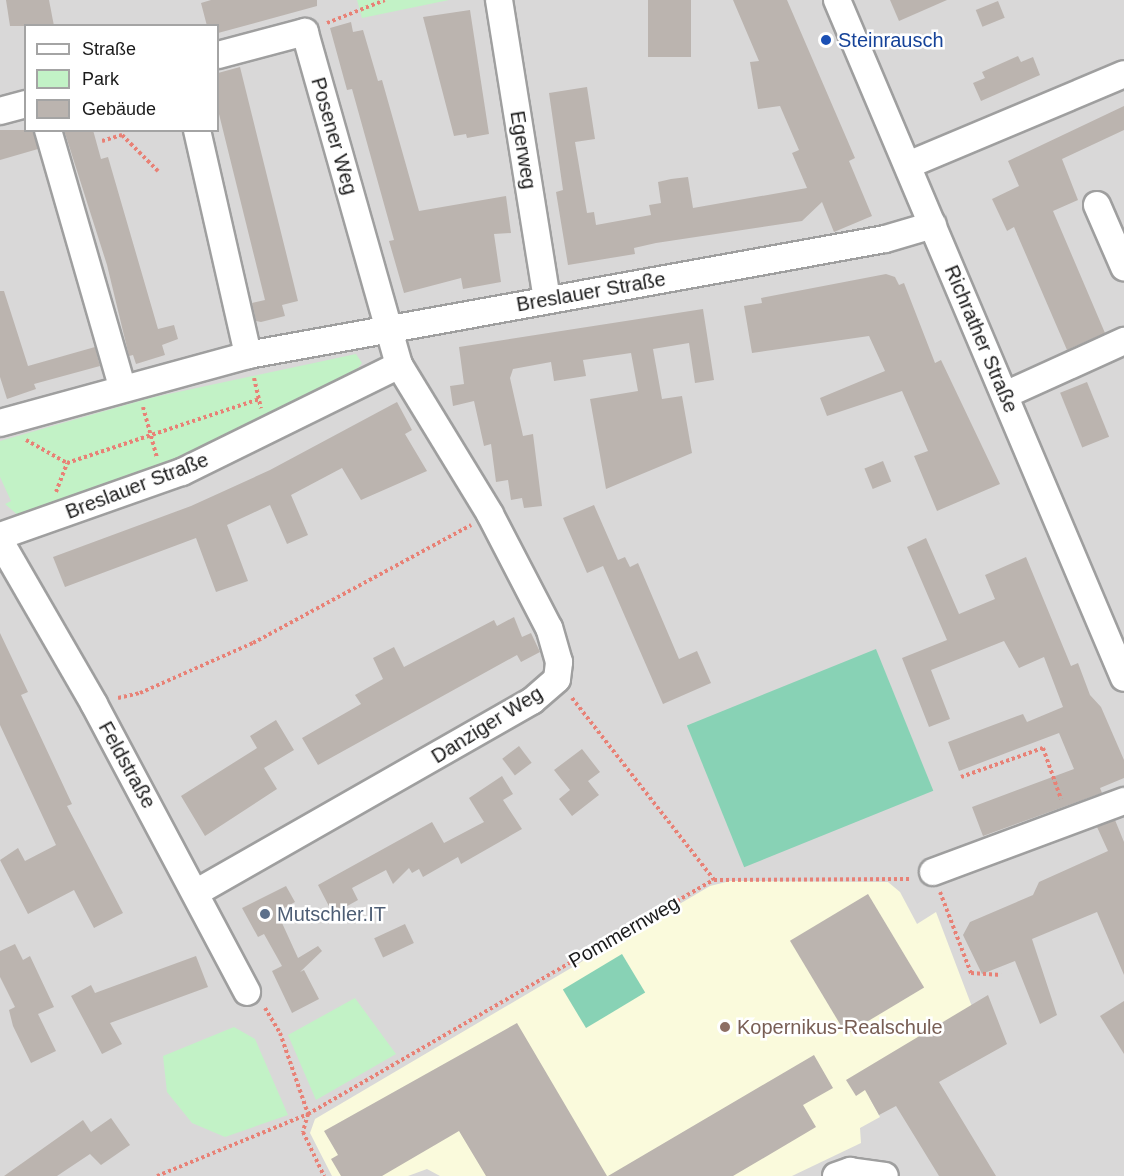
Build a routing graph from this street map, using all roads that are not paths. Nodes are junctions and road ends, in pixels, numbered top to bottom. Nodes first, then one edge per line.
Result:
1 (499, 0) edge
2 (837, 0) edge
3 (219, 55) edge
4 (1124, 74) edge
5 (24, 105) edge
6 (0, 111) edge
7 (49, 132) edge
8 (197, 132) edge
9 (908, 165) junction
10 (1097, 205) dead end
11 (933, 225) junction
12 (1124, 267) edge
13 (547, 300) junction
14 (387, 328) junction
15 (1124, 341) edge
16 (248, 355) junction
17 (399, 364) junction
18 (129, 386) junction
19 (1005, 395) junction
20 (10, 430) edge
21 (0, 539) edge
22 (1124, 678) edge
23 (1124, 801) edge
24 (933, 873) road end
25 (197, 892) junction
26 (247, 992) road end
27 (836, 1176) edge
28 (885, 1176) edge

1 - 13 street, Egerweg
2 - 9 street, Richrather Straße
3 - 14 street, Posener Weg
4 - 9 street
5 - 6 street
7 - 18 street
8 - 16 street
9 - 11 street, Richrather Straße
10 - 12 street
11 - 13 street, Breslauer Straße
11 - 19 street, Richrather Straße
13 - 14 street, Breslauer Straße
14 - 16 street, Breslauer Straße
14 - 17 street, Danziger Weg
15 - 19 street
16 - 18 street, Breslauer Straße
17 - 21 street, Breslauer Straße
17 - 25 street, Danziger Weg
18 - 20 street, Breslauer Straße
19 - 22 street, Richrather Straße
21 - 25 street, Feldstraße
23 - 24 street
25 - 26 street, Feldstraße
27 - 28 street

